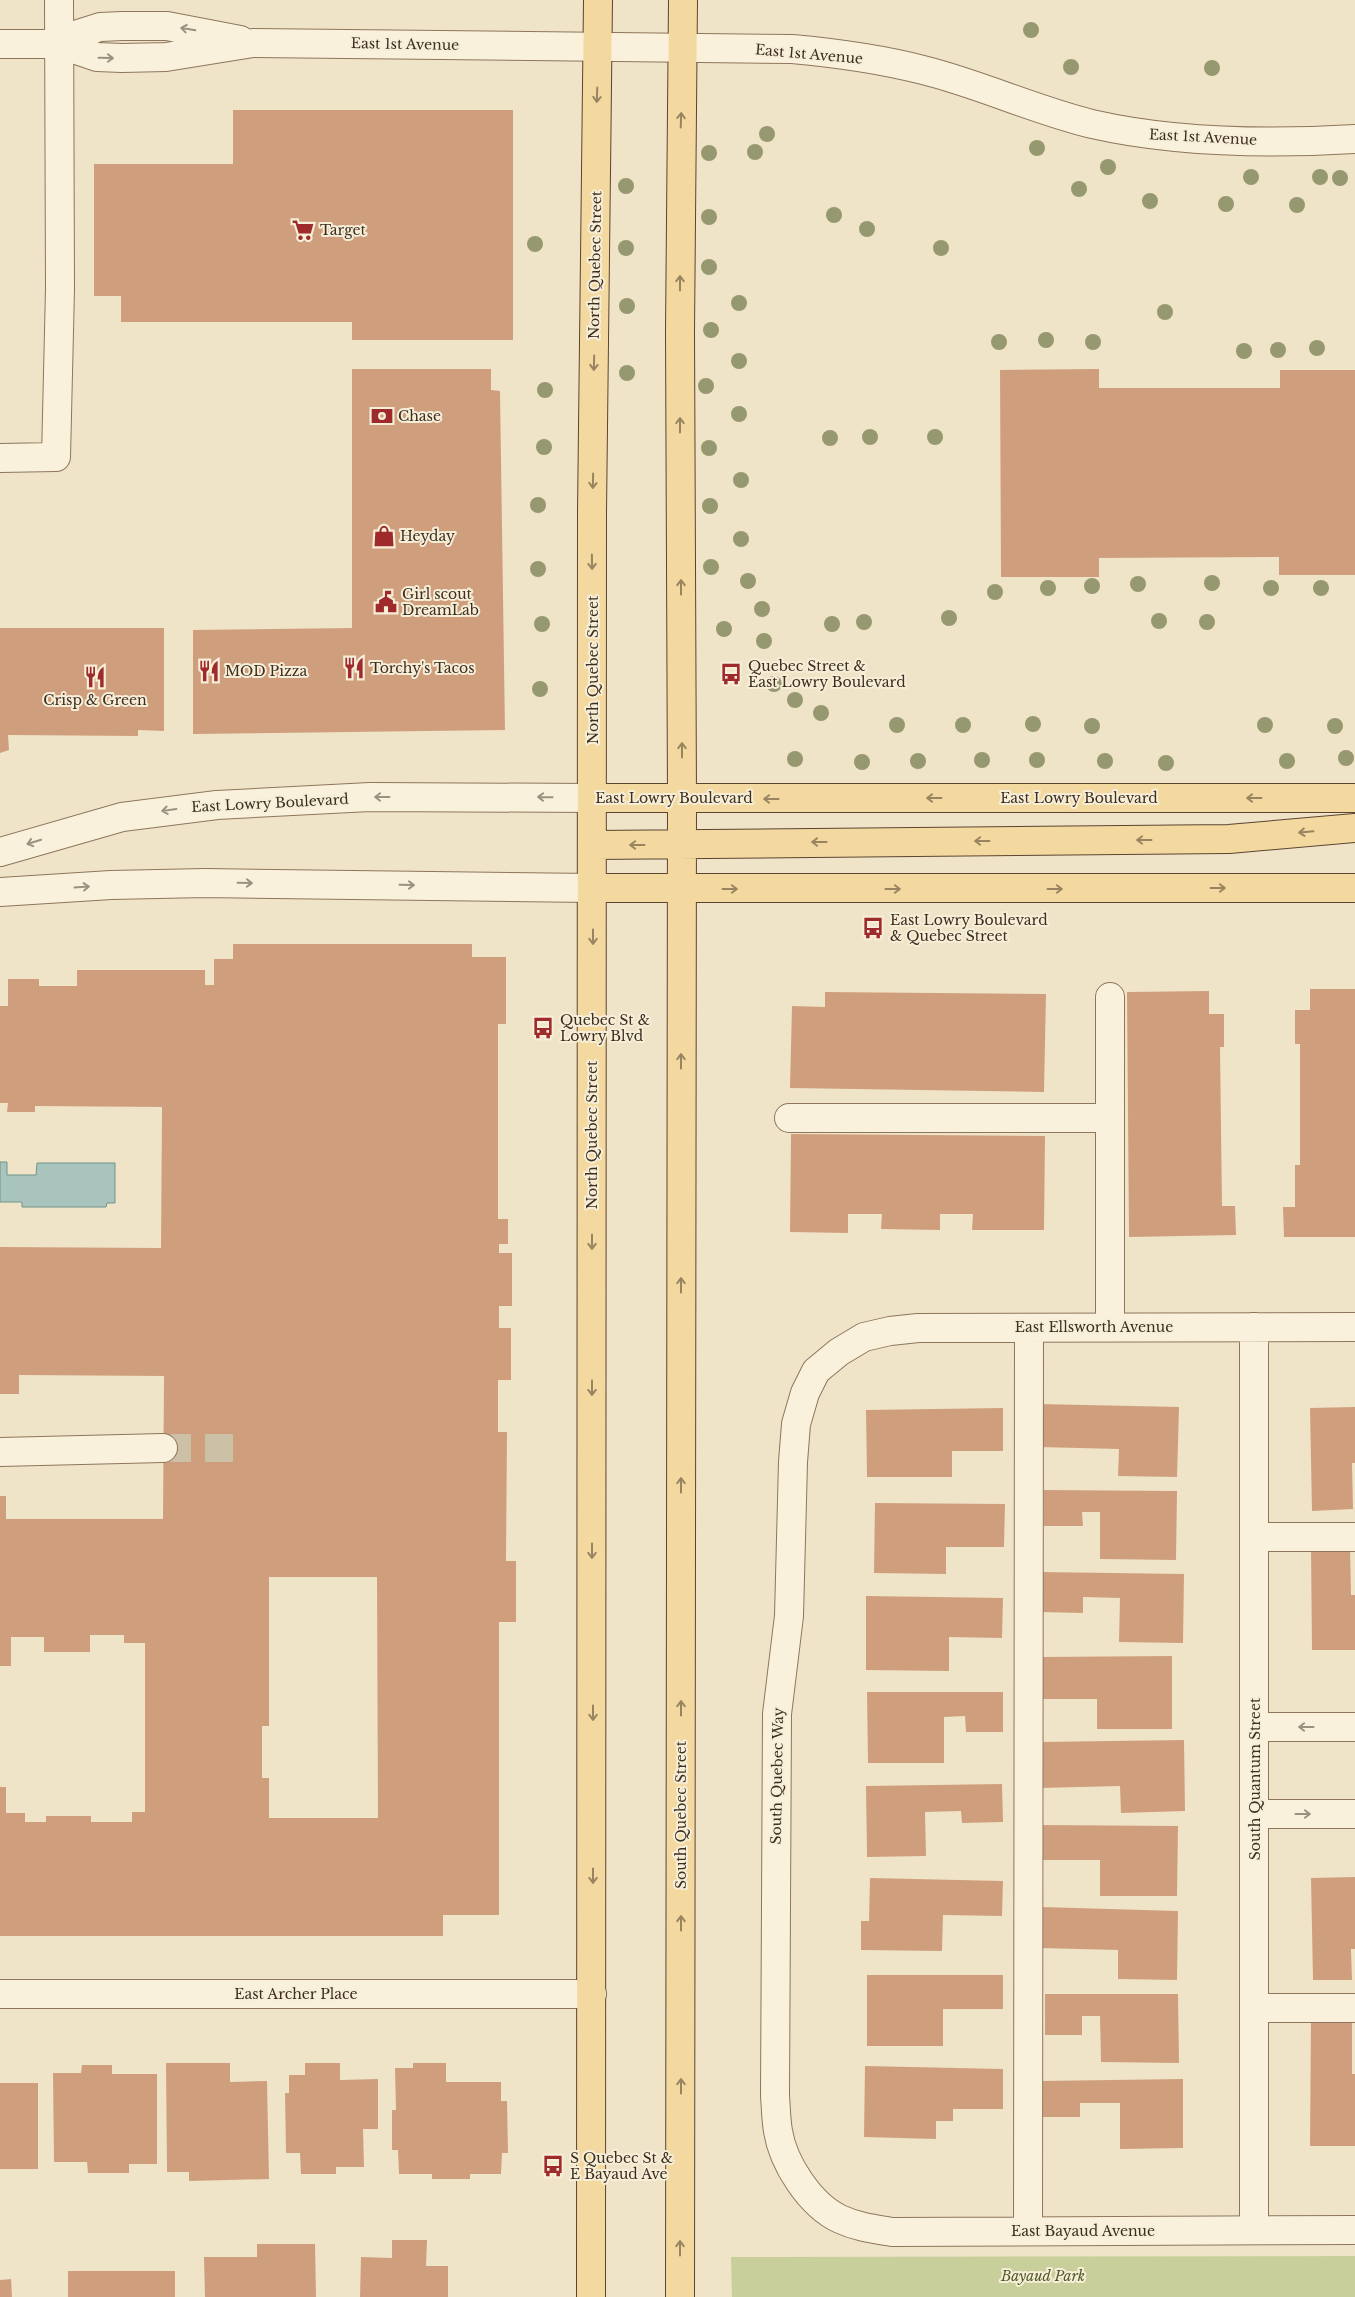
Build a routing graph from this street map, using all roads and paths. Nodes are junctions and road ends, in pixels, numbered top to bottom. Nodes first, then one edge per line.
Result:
1 (59, 0) edge
2 (598, 0) edge
3 (683, 0) edge
4 (0, 44) edge
5 (59, 44) junction
6 (598, 46) junction
7 (683, 48) junction
8 (1355, 139) edge
9 (0, 458) edge
10 (594, 798) junction
11 (1355, 798) edge
12 (682, 799) junction
13 (1355, 828) edge
14 (681, 844) junction
15 (592, 845) junction
16 (0, 852) edge
17 (593, 888) junction
18 (1355, 888) edge
19 (681, 889) junction
20 (0, 892) edge
21 (1110, 997) dead end
22 (789, 1118) dead end
23 (1110, 1118) junction
24 (1110, 1327) junction
25 (1254, 1327) junction
26 (1355, 1327) edge
27 (1029, 1328) junction
28 (839, 1352) joint
29 (163, 1448) tunnel mouth
30 (0, 1452) edge
31 (1255, 1537) junction
32 (1355, 1537) edge
33 (1255, 1727) junction
34 (1355, 1727) edge
35 (1254, 1814) junction
36 (1355, 1814) edge
37 (0, 1994) edge
38 (592, 1994) junction
39 (1254, 2008) junction
40 (1355, 2008) edge
41 (818, 2203) joint
42 (1254, 2230) junction
43 (1355, 2230) edge
44 (1028, 2231) junction
45 (591, 2297) edge
46 (680, 2297) edge

1 - 5 street
2 - 6 main road, North Quebec Street
3 - 7 main road
4 - 5 street, East 1st Avenue
5 - 6 street, East 1st Avenue
5 - 9 street
6 - 7 street, East 1st Avenue
6 -> 10 main road, North Quebec Street
7 - 8 street, East 1st Avenue
12 -> 7 main road
10 - 12 main road, East Lowry Boulevard
10 - 15 main road, North Quebec Street
10 -> 16 street, East Lowry Boulevard
11 -> 12 main road, East Lowry Boulevard
12 - 14 main road
13 -> 14 main road
14 -> 15 main road
14 - 19 main road
15 - 17 main road, North Quebec Street
17 - 19 main road
20 -> 17 street
17 -> 38 main road, North Quebec Street
19 -> 18 main road
46 -> 19 main road, South Quebec Street
21 - 23 street
22 - 23 street
23 - 24 street
24 - 25 street, East Ellsworth Avenue
24 - 27 street, East Ellsworth Avenue
25 - 26 street, East Ellsworth Avenue
25 - 31 street, South Quantum Street
27 - 28 street, East Ellsworth Avenue
27 - 44 street
28 - 41 street, South Quebec Way
29 - 30 street
31 - 32 street
31 - 33 street, South Quantum Street
34 -> 33 street
33 - 35 street, South Quantum Street
35 -> 36 street
35 - 39 street, South Quantum Street
37 - 38 street, East Archer Place
38 - 45 main road
39 - 40 street
39 - 42 street, South Quantum Street
41 - 44 street, East Bayaud Avenue
42 - 43 street, East Bayaud Avenue
42 - 44 street, East Bayaud Avenue

